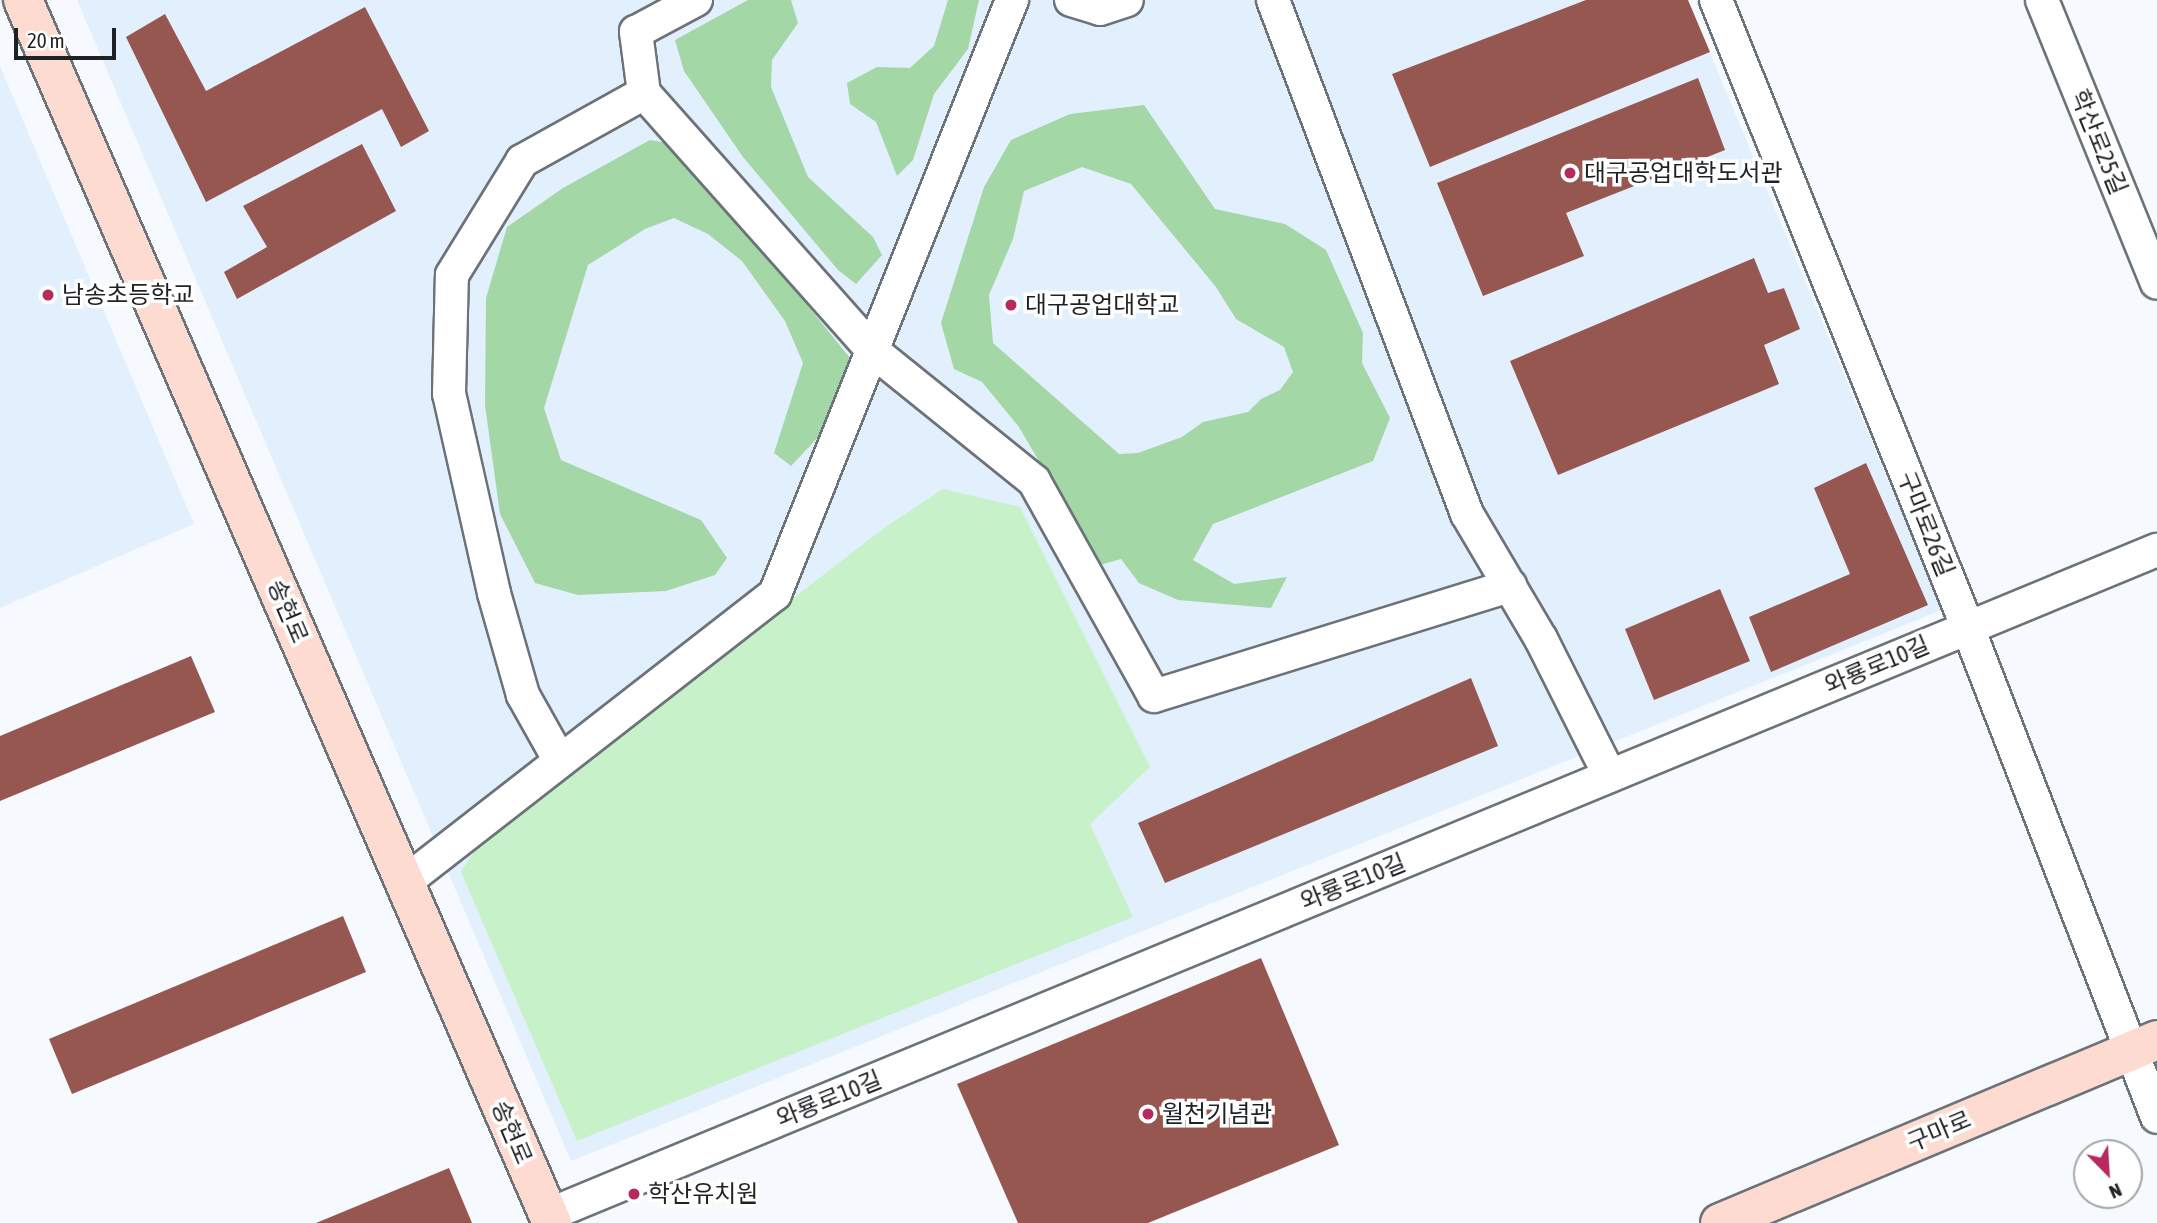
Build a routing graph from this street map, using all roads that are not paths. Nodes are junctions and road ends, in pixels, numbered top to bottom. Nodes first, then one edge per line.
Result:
1 (23, 0) edge
2 (696, 0) edge
3 (1013, 0) edge
4 (1071, 0) edge
5 (1127, 0) edge
6 (1272, 0) edge
7 (1716, 0) edge
8 (2042, 0) edge
9 (644, 93) junction
10 (2145, 218) edge
11 (2157, 283) edge
12 (873, 351) junction
13 (2157, 550) edge
14 (1510, 586) junction
15 (1968, 628) junction
16 (561, 761) junction
17 (1610, 776) junction
18 (405, 882) junction
19 (2143, 1046) edge
20 (2157, 1117) edge
21 (550, 1219) edge
22 (1720, 1223) edge

1 - 18 main road, 송현로
2 - 9 street
3 - 12 street
4 - 5 street
6 - 14 street
7 - 15 street, 구마로26길
8 - 10 street, 학산로25길
9 - 12 street
9 - 16 street
10 - 11 street, 학산로25길
12 - 14 street
12 - 16 street
13 - 15 street, 와룡로10길
14 - 17 street
15 - 17 street, 와룡로10길
15 - 19 street, 구마로26길
16 - 18 street
17 - 21 street, 와룡로10길
18 - 21 main road, 송현로
19 - 20 street, 구마로26길
19 - 22 main road, 구마로

